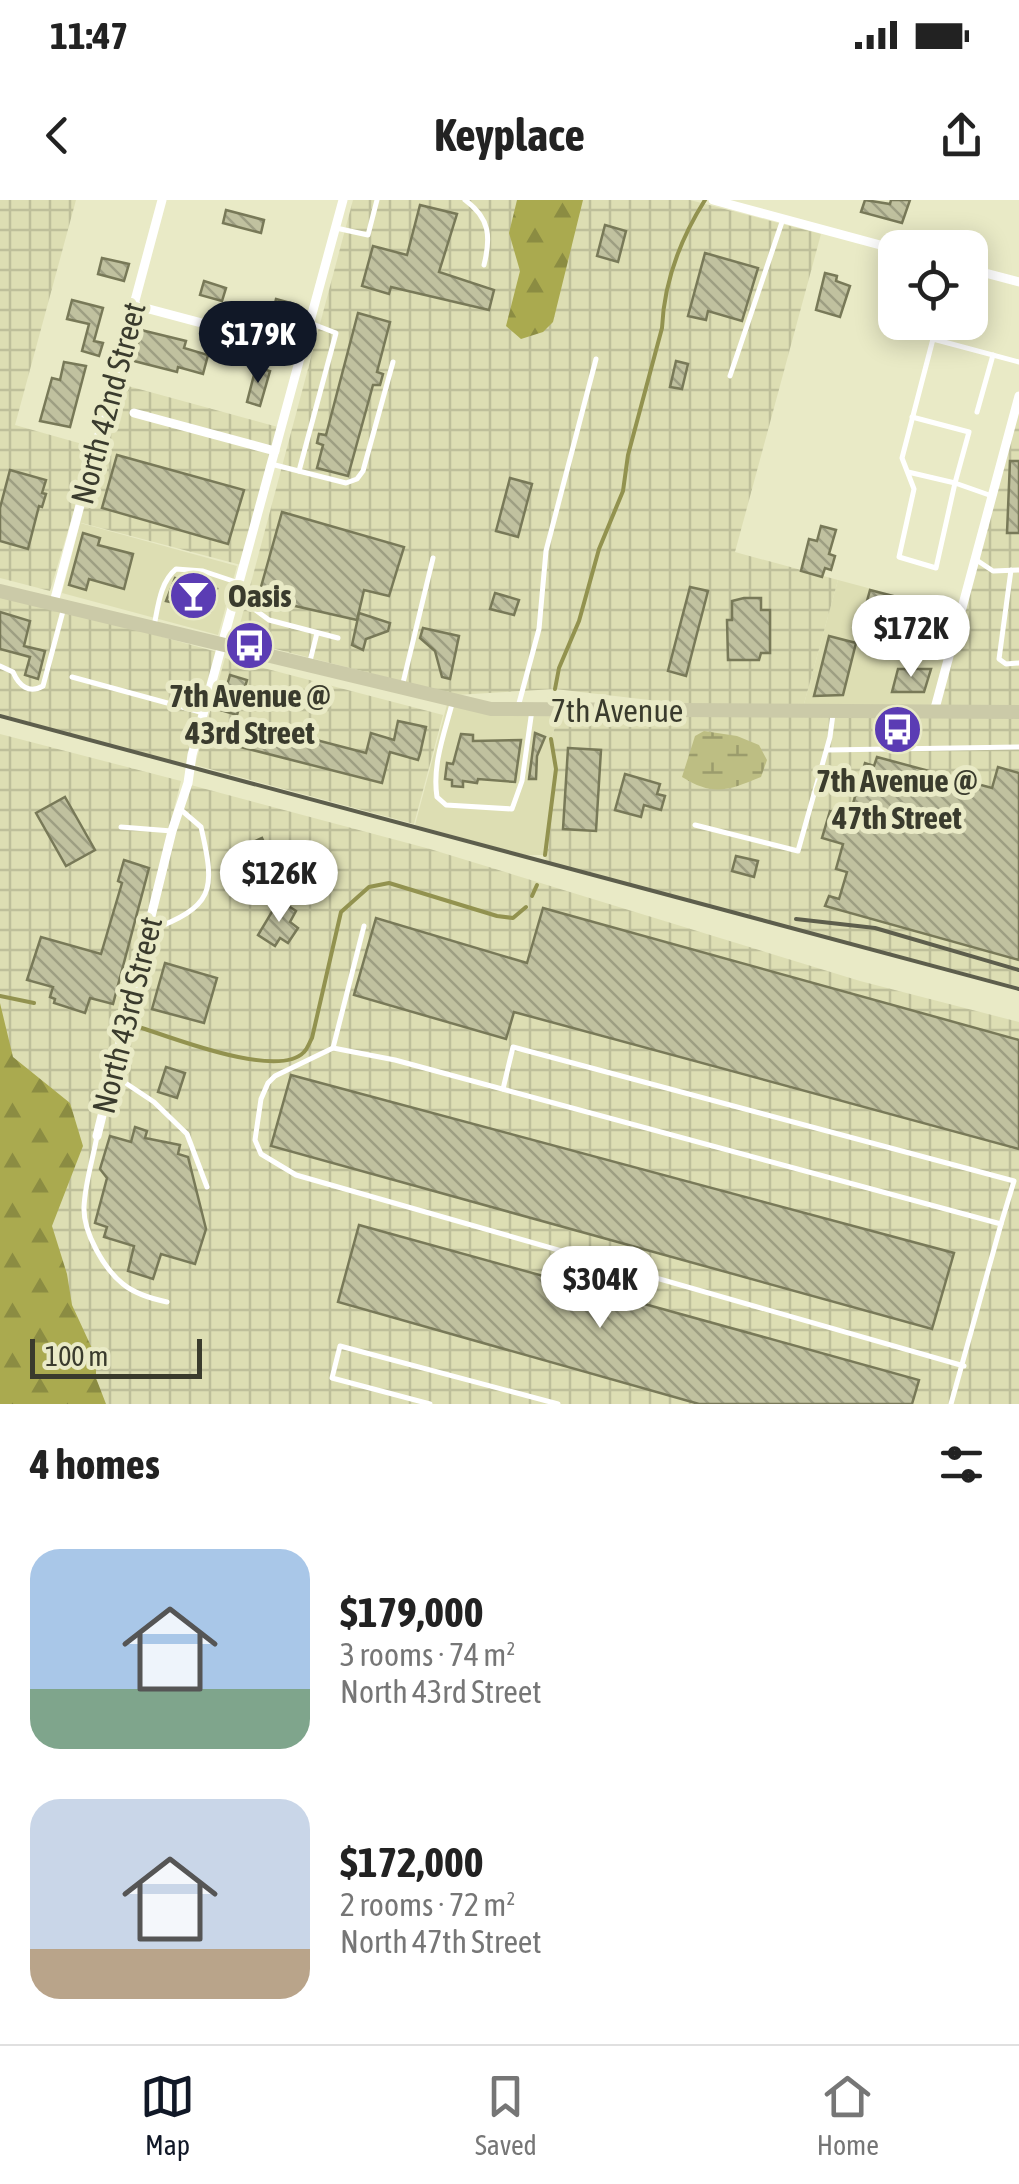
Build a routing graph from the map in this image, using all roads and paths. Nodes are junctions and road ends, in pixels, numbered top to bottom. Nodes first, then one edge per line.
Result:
1 (162, 200) edge
2 (343, 200) edge
3 (377, 200) edge
4 (465, 200) edge
5 (713, 200) edge
6 (783, 219) junction
7 (336, 228) junction
8 (878, 244) edge
9 (484, 265) dead end
10 (988, 274) edge
11 (1019, 282) edge
12 (134, 305) junction
13 (310, 323) junction
14 (302, 350) junction
15 (992, 356) junction
16 (596, 359) dead end
17 (392, 362) dead end
18 (1019, 362) edge
19 (730, 376) dead end
20 (1019, 396) edge
21 (977, 412) dead end
22 (134, 413) dead end
23 (912, 417) junction
24 (275, 450) junction
25 (271, 464) junction
26 (299, 472) junction
27 (908, 472) junction
28 (955, 484) junction
29 (992, 496) junction
30 (433, 558) dead end
31 (975, 559) junction
32 (1015, 570) edge
33 (239, 583) junction
34 (0, 592) edge
35 (233, 603) junction
36 (59, 607) junction
37 (153, 629) junction
38 (317, 632) junction
39 (338, 638) dead end
40 (222, 645) junction
41 (1019, 663) edge
42 (0, 666) edge
43 (308, 668) junction
44 (72, 678) dead end
45 (402, 690) junction
46 (453, 701) junction
47 (525, 710) junction
48 (834, 711) junction
49 (204, 712) junction
50 (934, 712) junction
51 (1019, 712) edge
52 (1019, 747) edge
53 (827, 750) junction
54 (180, 809) junction
55 (695, 825) dead end
56 (121, 826) dead end
57 (172, 831) junction
58 (364, 926) dead end
59 (148, 931) junction
60 (333, 1048) junction
61 (112, 1074) junction
62 (502, 1089) junction
63 (97, 1136) joint
64 (207, 1187) dead end
65 (1001, 1224) junction
66 (167, 1302) dead end
67 (964, 1366) junction
68 (430, 1404) edge
69 (558, 1404) edge
70 (951, 1404) edge

1 - 12 street, North 42nd Street
2 - 7 street, North 43rd Street
3 - 7 lane
4 - 9 lane
5 - 6 street
6 - 8 street
6 - 19 lane
7 - 13 street, North 43rd Street
10 - 11 street
12 - 14 street
12 - 36 street, North 42nd Street
13 - 14 street, North 43rd Street
13 - 26 lane
14 - 24 street, North 43rd Street
15 - 18 lane
15 - 21 lane
15 - 23 lane
16 - 47 lane
17 - 26 lane
20 - 29 street
22 - 24 street
23 - 27 lane
23 - 28 lane
24 - 25 street, North 43rd Street
25 - 26 lane
25 - 33 street, North 43rd Street
27 - 28 lane
27 - 28 lane
28 - 29 lane
29 - 31 street
30 - 45 lane
31 - 32 lane
31 - 50 street
32 - 41 lane
33 - 35 street, North 43rd Street
33 - 37 lane
34 - 36 street, 7th Avenue
35 - 38 lane
35 - 40 street, North 43rd Street
36 - 37 street, 7th Avenue
36 - 42 lane
37 - 40 street, 7th Avenue
38 - 39 lane
38 - 43 lane
40 - 43 street, 7th Avenue
40 - 49 street, North 43rd Street
43 - 45 street, 7th Avenue
44 - 49 lane
45 - 46 street, 7th Avenue
46 - 47 street, 7th Avenue
46 - 47 lane
47 - 48 street, 7th Avenue
48 - 50 street, 7th Avenue
48 - 53 lane
49 - 54 street, North 43rd Street
50 - 51 street, 7th Avenue
52 - 53 lane
53 - 55 lane
54 - 57 street, North 43rd Street
54 - 59 lane
56 - 57 lane
57 - 59 street, North 43rd Street
58 - 60 lane
59 - 61 street, North 43rd Street
60 - 62 lane
60 - 67 lane
61 - 63 street, North 43rd Street
61 - 64 lane
62 - 65 lane
62 - 65 lane
63 - 66 lane
65 - 67 lane
67 - 70 lane
68 - 69 lane

